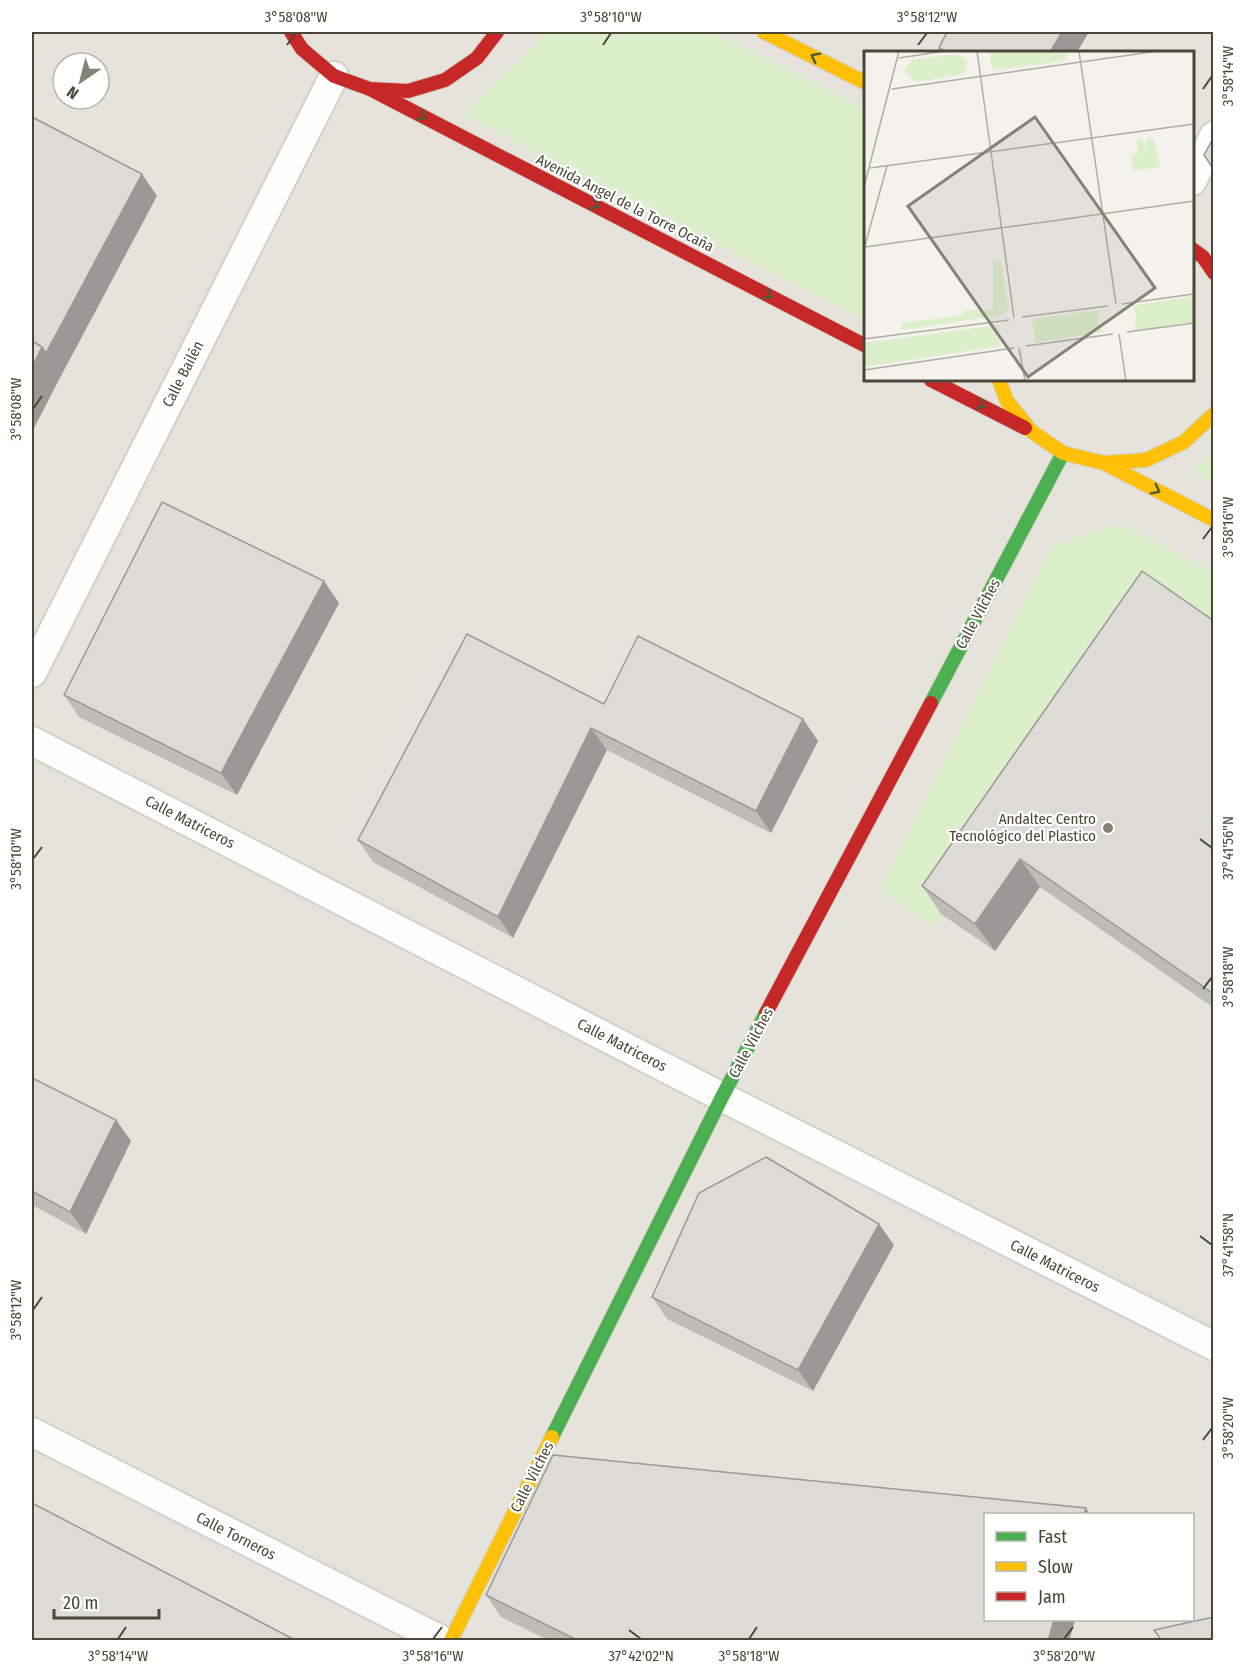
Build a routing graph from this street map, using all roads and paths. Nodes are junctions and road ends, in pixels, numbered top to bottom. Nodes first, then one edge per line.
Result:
1 (291, 32) edge
2 (497, 32) edge
3 (764, 32) edge
4 (275, 36) dead end
5 (302, 50) junction
6 (334, 76) junction
7 (864, 83) edge
8 (370, 89) junction
9 (1214, 136) edge
10 (1194, 178) edge
11 (1203, 256) edge
12 (1214, 273) edge
13 (864, 345) edge
14 (933, 381) edge
15 (999, 381) edge
16 (1214, 414) edge
17 (1031, 431) junction
18 (1063, 453) junction
19 (1104, 464) junction
20 (1214, 520) edge
21 (32, 673) edge
22 (32, 741) edge
23 (722, 1097) junction
24 (1214, 1346) edge
25 (32, 1432) edge
26 (441, 1641) edge
27 (451, 1641) edge

1 - 5 street
2 - 8 street
7 -> 3 street
4 - 5 street
5 - 6 street
6 - 8 street
6 - 21 street, Calle Bailén
8 -> 13 street, Avenida Angel de la Torre Ocaña
9 - 10 street
11 - 12 street
14 -> 17 street
15 - 17 street
16 - 19 street
17 - 18 street
18 - 19 street
18 - 23 street, Calle Vilches
19 -> 20 street
22 - 23 street, Calle Matriceros
23 - 24 street, Calle Matriceros
23 - 27 street, Calle Vilches
25 - 26 street, Calle Torneros

